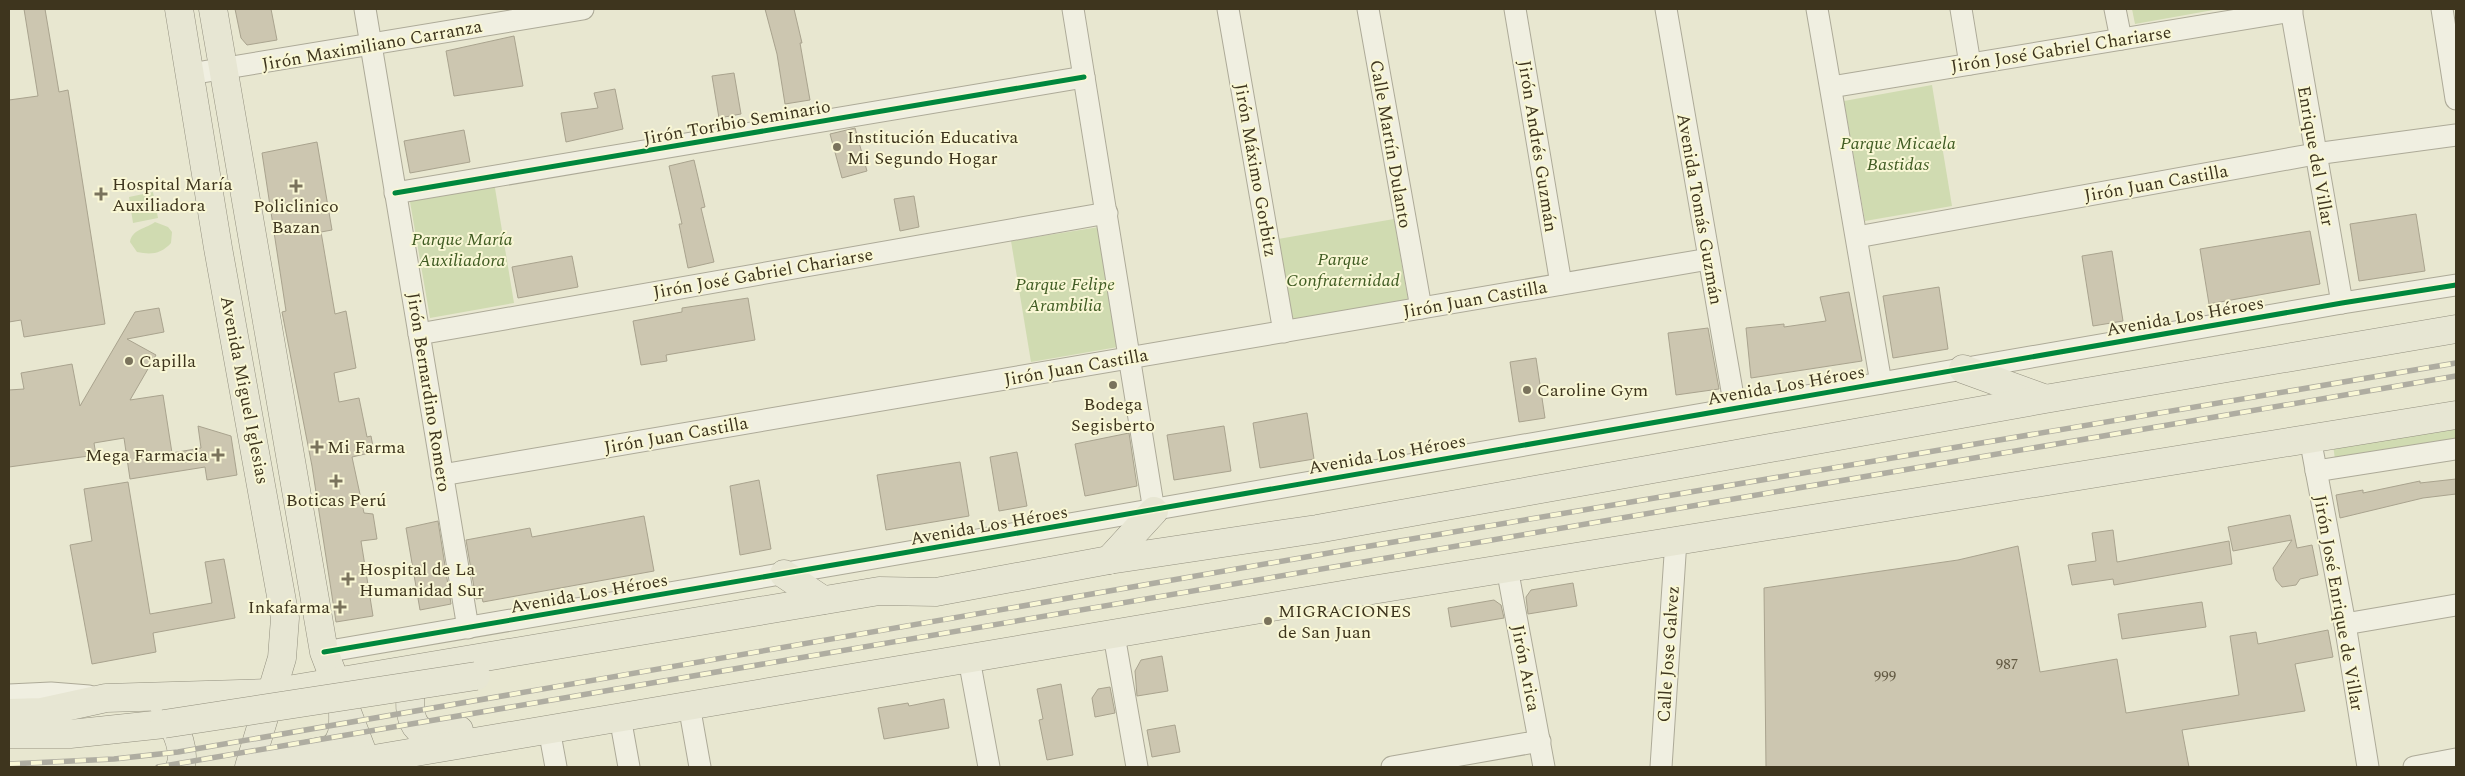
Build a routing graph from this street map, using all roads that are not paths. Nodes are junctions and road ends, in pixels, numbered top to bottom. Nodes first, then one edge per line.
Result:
1 (179, 9) edge
2 (213, 9) edge
3 (365, 9) edge
4 (583, 9) edge
5 (1073, 9) edge
6 (1228, 9) edge
7 (1368, 9) edge
8 (1515, 9) edge
9 (1666, 9) edge
10 (1817, 9) edge
11 (1961, 9) edge
12 (2115, 9) edge
13 (2442, 9) edge
14 (2292, 10) edge
15 (512, 15) edge
16 (2121, 39) junction
17 (371, 45) junction
18 (1970, 64) junction
19 (223, 70) junction
20 (190, 74) junction
21 (1084, 77) junction
22 (1831, 87) junction
23 (2456, 99) edge
24 (2456, 135) edge
25 (2315, 154) junction
26 (395, 193) junction
27 (1107, 213) junction
28 (1857, 237) junction
29 (253, 242) junction
30 (218, 248) junction
31 (1709, 259) junction
32 (1561, 284) junction
33 (2456, 285) edge
34 (2342, 303) junction
35 (1421, 308) junction
36 (2456, 329) edge
37 (1284, 332) junction
38 (419, 334) junction
39 (1131, 358) junction
40 (1963, 369) junction
41 (1881, 383) junction
42 (2045, 399) junction
43 (1735, 408) junction
44 (2456, 415) edge
45 (2310, 438) junction
46 (2456, 449) edge
47 (2316, 471) junction
48 (442, 475) junction
49 (299, 508) junction
50 (1154, 511) junction
51 (268, 514) junction
52 (1676, 540) junction
53 (1109, 560) junction
54 (1507, 568) junction
55 (784, 574) junction
56 (936, 592) junction
57 (823, 600) junction
58 (2456, 604) edge
59 (2344, 624) junction
60 (468, 628) junction
61 (1114, 635) junction
62 (324, 652) junction
63 (969, 659) junction
64 (415, 670) junction
65 (270, 693) junction
66 (339, 694) junction
67 (9, 695) edge
68 (160, 695) junction
69 (106, 698) junction
70 (689, 705) junction
71 (9, 713) edge
72 (620, 717) junction
73 (549, 729) junction
74 (9, 734) edge
75 (1540, 741) junction
76 (2456, 759) edge
77 (366, 764) edge
78 (180, 767) edge
79 (249, 767) edge
80 (262, 767) edge
81 (328, 767) edge
82 (556, 767) edge
83 (629, 767) edge
84 (700, 767) edge
85 (989, 767) edge
86 (1137, 767) edge
87 (1392, 767) edge
88 (1544, 767) edge
89 (1661, 767) edge
90 (2368, 767) edge
91 (2414, 767) edge

1 - 20 main road, Avenida Miguel Iglesias
2 - 19 main road, Avenida Miguel Iglesias
3 - 17 street, Jirón Bernardino Romero
4 - 15 street, Jirón Maximiliano Carranza
5 - 21 street
6 - 37 street, Jirón Máximo Gorbitz
7 - 35 street, Calle Martín Dulanto
8 - 32 street, Jirón Andrés Guzmán
9 - 31 street, Avenida Tomás Guzmán
10 - 22 street
11 - 18 street
12 - 16 street
13 - 23 street
14 - 16 street, Jirón José Gabriel Chariarse
14 - 25 street, Enrique del Villar
15 - 17 street, Jirón Maximiliano Carranza
16 - 18 street, Jirón José Gabriel Chariarse
17 - 19 street, Jirón Maximiliano Carranza
17 - 26 street, Jirón Bernardino Romero
18 - 22 street, Jirón José Gabriel Chariarse
19 - 20 street, Jirón Maximiliano Carranza
19 - 29 main road, Avenida Miguel Iglesias
20 - 30 main road, Avenida Miguel Iglesias
21 - 26 street, Jirón Toribio Seminario
21 - 27 street
22 - 28 street
24 - 25 street, Jirón Juan Castilla
25 - 28 street, Jirón Juan Castilla
25 - 34 street, Enrique del Villar
26 - 38 street, Jirón Bernardino Romero
27 - 38 street, Jirón José Gabriel Chariarse
27 - 39 street
28 - 41 street
29 - 30 main road
29 - 49 main road, Avenida Miguel Iglesias
30 - 51 main road, Avenida Miguel Iglesias
31 - 32 street, Jirón Juan Castilla
31 - 43 street, Avenida Tomás Guzmán
32 - 35 street, Jirón Juan Castilla
33 - 34 street, Avenida Los Héroes
34 - 40 street, Avenida Los Héroes
35 - 37 street, Jirón Juan Castilla
36 - 42 main road
37 - 39 street, Jirón Juan Castilla
38 - 48 street, Jirón Bernardino Romero
39 - 48 street, Jirón Juan Castilla
39 - 50 street
40 - 41 street, Avenida Los Héroes
40 - 42 main road
41 - 43 street, Avenida Los Héroes
42 - 53 main road
43 - 50 street, Avenida Los Héroes
44 - 45 main road
45 - 47 street, Jirón José Enrique de Villar
45 - 52 main road
46 - 47 street
47 - 59 street, Jirón José Enrique de Villar
48 - 60 street, Jirón Bernardino Romero
49 - 51 main road
49 - 62 main road, Avenida Miguel Iglesias
50 - 53 main road
50 - 55 street, Avenida Los Héroes
51 - 65 main road, Avenida Miguel Iglesias
52 - 54 main road
52 - 89 street, Calle Jose Galvez
53 - 56 main road
54 - 61 main road
54 - 75 street, Jirón Arica
55 - 57 main road
55 - 60 street, Avenida Los Héroes
56 - 57 main road
56 - 74 main road, bridge
57 - 64 main road
58 - 59 street
59 - 90 street, Jirón José Enrique de Villar
60 - 62 street, Avenida Los Héroes
61 - 63 main road
61 - 86 street
62 - 66 main road, Avenida Miguel Iglesias
63 - 70 main road
63 - 85 street
64 - 66 main road
64 - 73 main road
65 - 66 main road
65 - 68 main road
65 - 79 main road, Avenida Miguel Iglesias
66 - 77 main road, Avenida Miguel Iglesias
66 - 80 main road
67 - 69 street
68 - 69 main road
68 - 78 main road
69 - 71 main road
70 - 72 main road
70 - 84 street
72 - 73 main road
72 - 83 street
73 - 77 main road
73 - 82 street
75 - 87 street
75 - 88 street, Jirón Arica
76 - 91 street
77 - 81 main road

